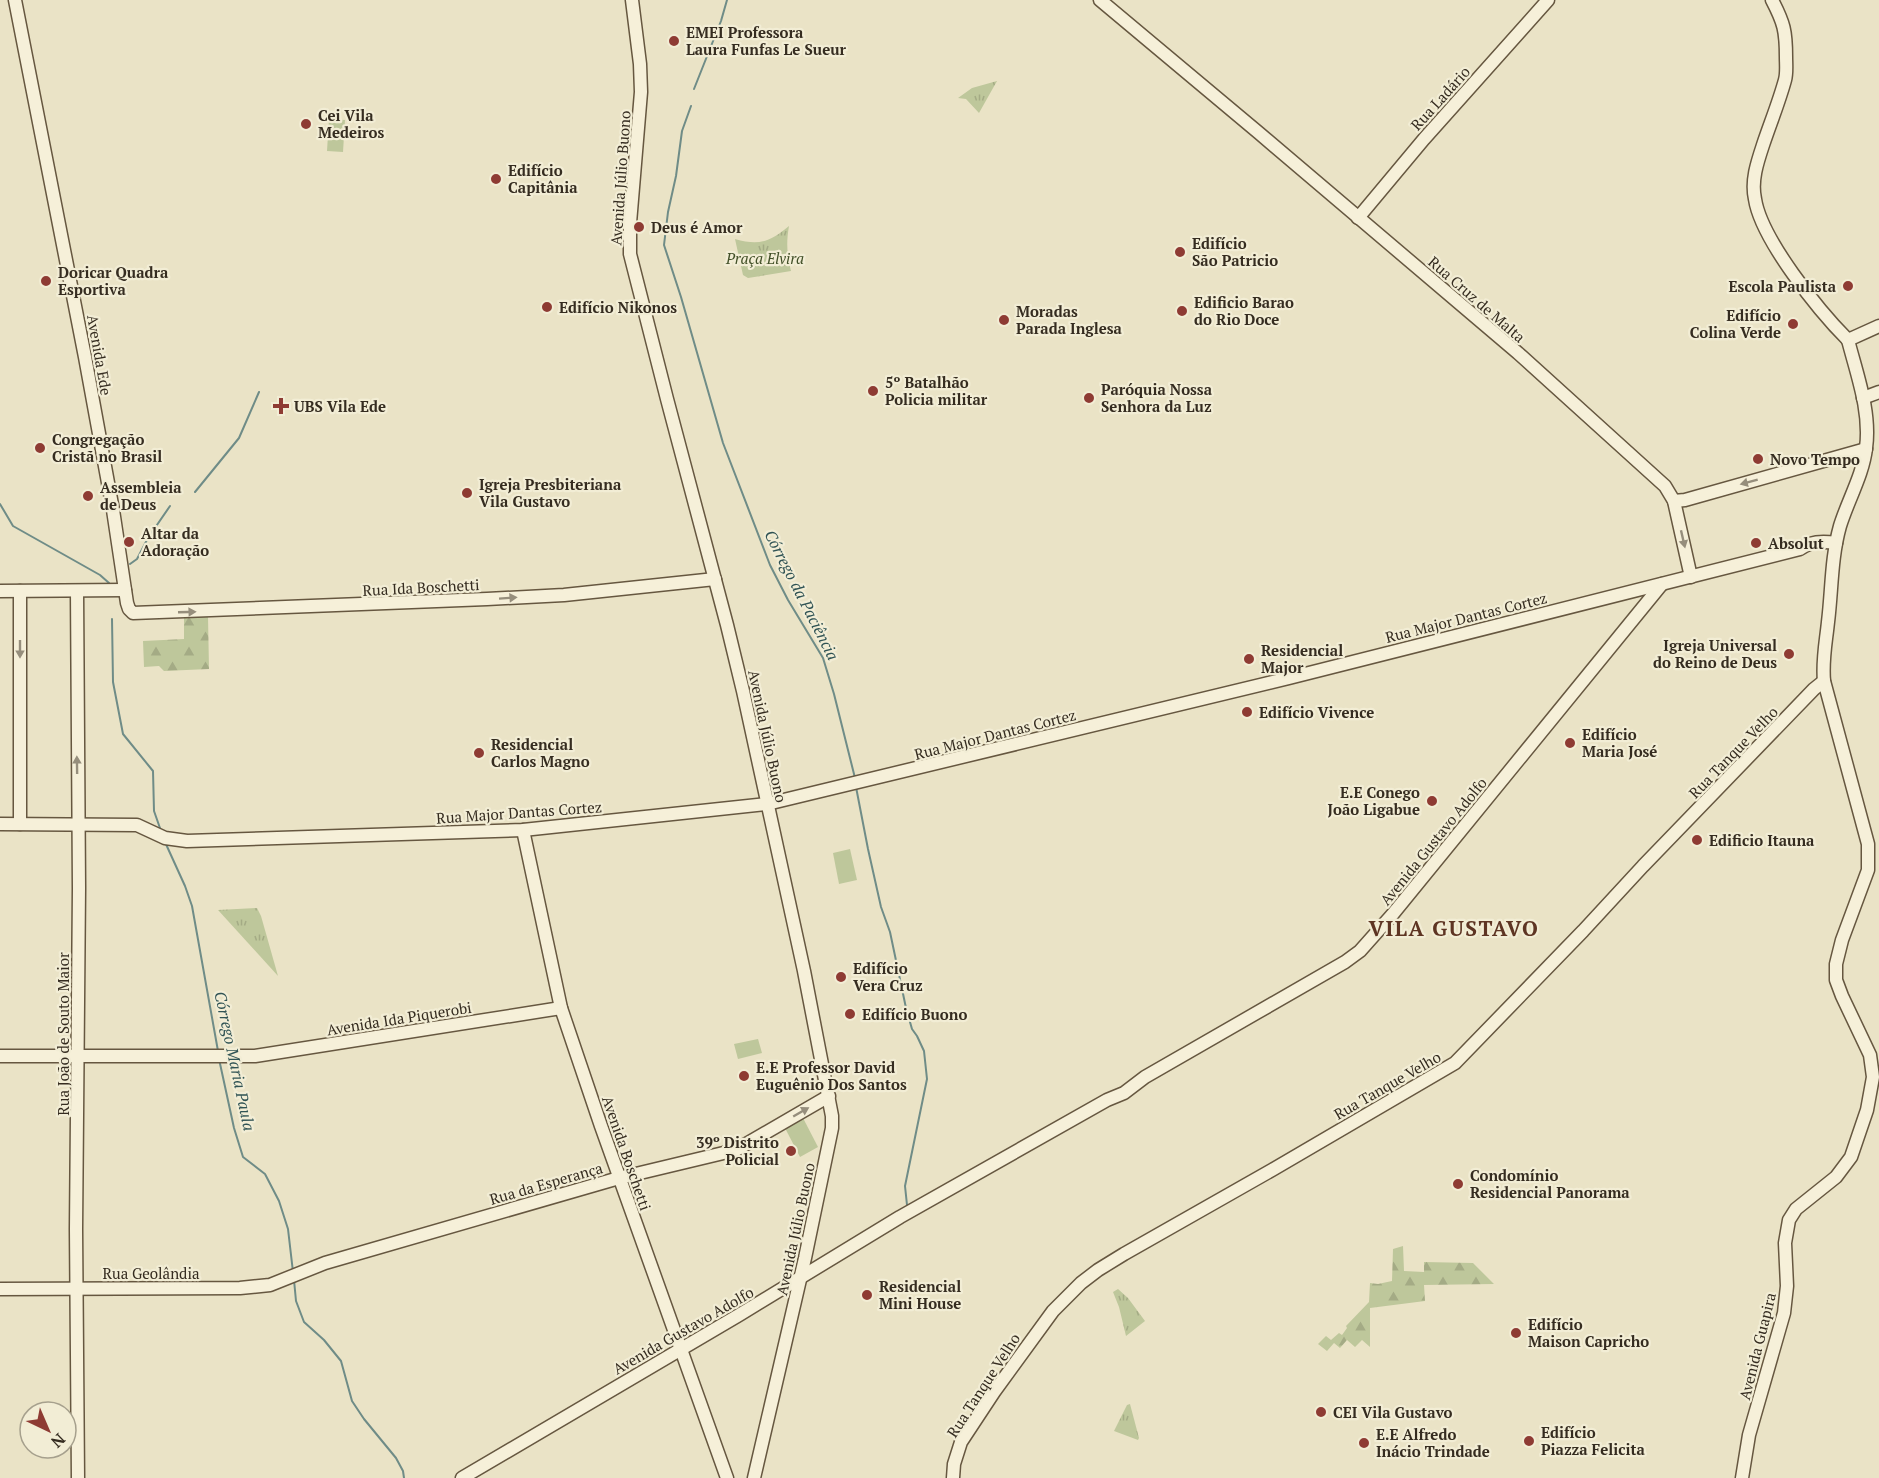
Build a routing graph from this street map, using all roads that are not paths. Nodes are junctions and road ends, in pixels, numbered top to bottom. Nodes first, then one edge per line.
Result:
1 (15, 0) edge
2 (632, 0) edge
3 (1100, 0) edge
4 (1548, 0) edge
5 (1772, 0) edge
6 (1359, 218) junction
7 (1879, 326) edge
8 (1848, 340) junction
9 (1879, 392) edge
10 (1863, 398) junction
11 (1866, 449) junction
12 (1674, 501) junction
13 (1836, 543) junction
14 (1691, 577) junction
15 (715, 579) junction
16 (1662, 584) junction
17 (125, 590) junction
18 (0, 591) edge
19 (20, 591) junction
20 (77, 591) junction
21 (130, 611) joint
22 (1824, 681) junction
23 (767, 804) junction
24 (0, 824) edge
25 (20, 824) junction
26 (77, 824) junction
27 (523, 830) junction
28 (561, 1008) junction
29 (0, 1056) edge
30 (77, 1056) junction
31 (829, 1096) junction
32 (619, 1178) junction
33 (294, 1275) joint
34 (801, 1277) junction
35 (76, 1288) junction
36 (0, 1289) edge
37 (681, 1348) junction
38 (78, 1478) edge
39 (462, 1478) edge
40 (727, 1478) edge
41 (754, 1478) edge
42 (953, 1478) edge
43 (1742, 1478) edge

1 - 17 street, Avenida Ede
2 - 15 street, Avenida Júlio Buono
3 - 6 street, Rua Cruz de Malta
4 - 6 street, Rua Ladário
5 - 8 street
6 - 12 street, Rua Cruz de Malta
7 - 8 street
8 - 10 street, Avenida Guapira
9 - 10 street
10 - 11 street, Avenida Guapira
11 -> 12 street
11 - 13 street, Avenida Guapira
12 -> 14 street
13 - 14 street, Rua Major Dantas Cortez
13 - 22 street, Avenida Guapira
14 - 16 street, Rua Major Dantas Cortez
21 -> 15 street, Rua Ida Boschetti
15 - 23 street, Avenida Júlio Buono
16 - 23 street, Rua Major Dantas Cortez
16 - 34 street, Avenida Gustavo Adolfo
17 - 20 street
17 - 21 street, Avenida Ede
18 - 19 street
19 - 20 street
19 -> 25 street
26 -> 20 street, Rua João de Souto Maior
22 - 42 street, Rua Tanque Velho
22 - 43 street, Avenida Guapira
23 - 27 street, Rua Major Dantas Cortez
23 - 31 street, Avenida Júlio Buono
24 - 25 street
25 - 26 street
26 - 27 street, Rua Major Dantas Cortez
26 - 30 street, Rua João de Souto Maior
27 - 28 street, Avenida Boschetti
28 - 30 street, Avenida Ida Piquerobi
28 - 32 street, Avenida Boschetti
29 - 30 street, Avenida Ida Piquerobi
30 - 35 street, Rua João de Souto Maior
32 -> 31 street, Rua da Esperança
31 - 34 street, Avenida Júlio Buono
32 - 33 street, Rua da Esperança
32 - 37 street, Avenida Boschetti
33 - 35 street, Rua Geolândia
34 - 37 street, Avenida Gustavo Adolfo
34 - 41 street, Avenida Júlio Buono
35 - 36 street, Rua Geolândia
35 - 38 street, Rua João de Souto Maior
37 - 39 street, Avenida Gustavo Adolfo
37 - 40 street, Avenida Boschetti

